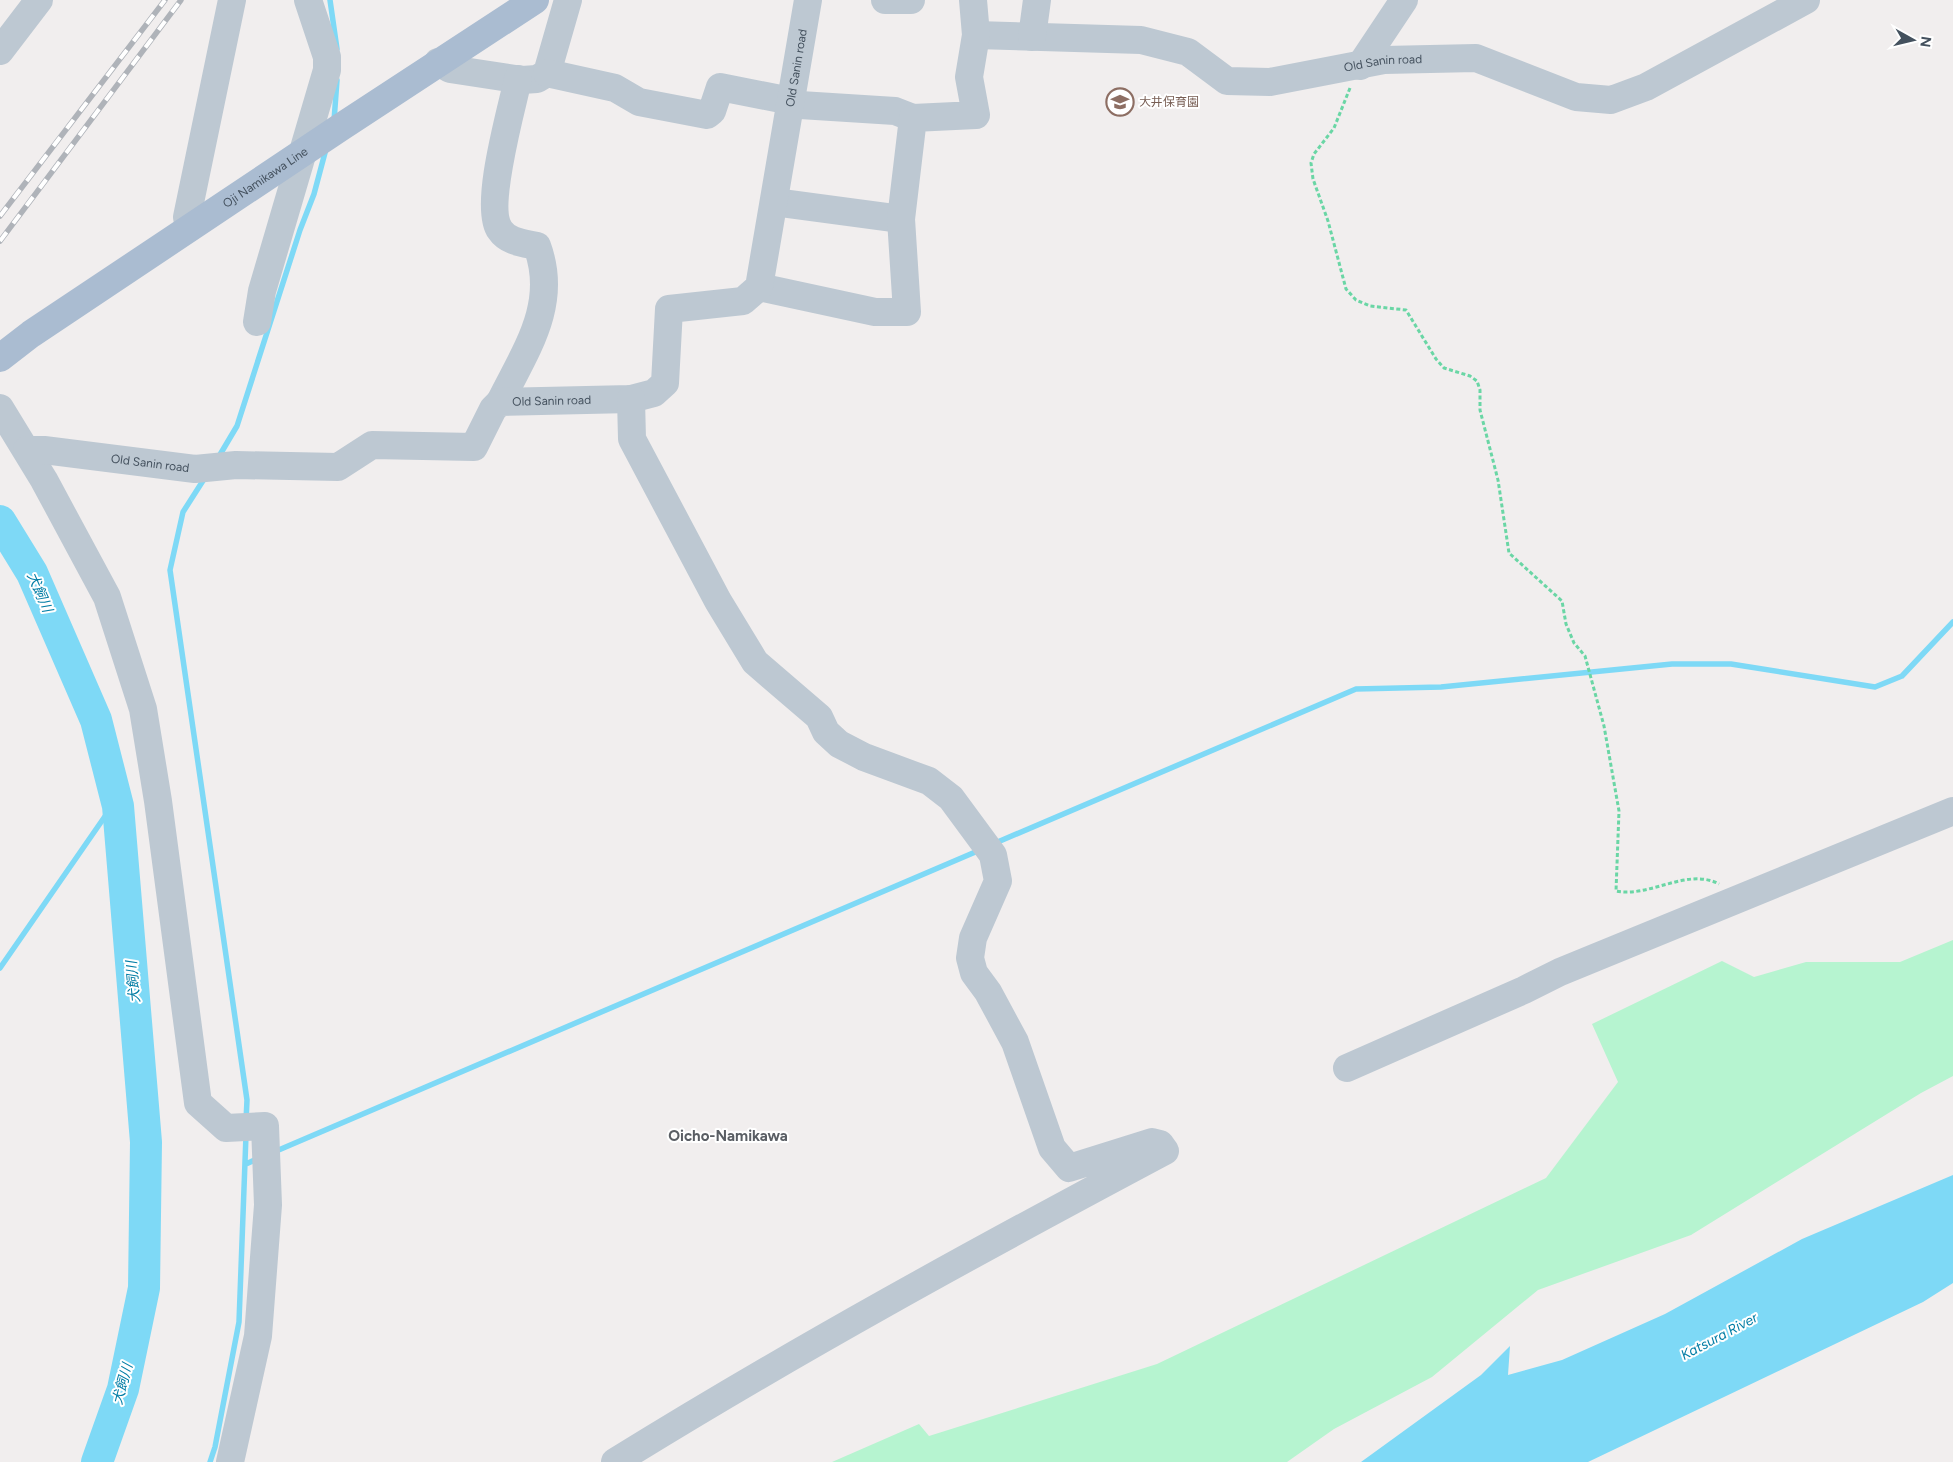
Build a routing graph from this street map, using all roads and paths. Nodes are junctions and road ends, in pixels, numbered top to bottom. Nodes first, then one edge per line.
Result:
1 (39, 0) edge
2 (232, 0) edge
3 (308, 0) edge
4 (535, 0) edge
5 (568, 0) edge
6 (808, 0) edge
7 (884, 0) edge
8 (911, 0) edge
9 (973, 0) edge
10 (1037, 0) edge
11 (1404, 0) edge
12 (1792, 3) edge
13 (976, 35) junction
14 (1032, 37) junction
15 (0, 51) edge
16 (438, 62) junction
17 (1360, 66) junction
18 (547, 73) junction
19 (518, 79) junction
20 (791, 101) junction
21 (913, 118) junction
22 (306, 150) junction
23 (774, 202) junction
24 (901, 219) junction
25 (189, 228) junction
26 (759, 287) junction
27 (257, 322) dead end
28 (0, 358) edge
29 (631, 399) junction
30 (500, 402) junction
31 (0, 408) edge
32 (27, 450) junction
33 (1953, 811) edge
34 (1732, 900) junction
35 (1347, 1068) dead end
36 (230, 1462) edge
37 (615, 1462) edge

1 - 15 street
2 - 25 street
3 - 22 street
4 - 16 main road, Oji Namikawa Line
5 - 18 street
6 - 20 street, Old Sanin road
7 - 8 street
9 - 13 street
10 - 14 street
11 - 17 street
12 - 17 street, Old Sanin road
13 - 14 street, Old Sanin road
13 - 21 street
14 - 17 street, Old Sanin road
16 - 19 street
16 - 22 main road, Oji Namikawa Line
17 - 34 path
18 - 19 street
18 - 20 street
19 - 30 street
20 - 21 street
20 - 23 street, Old Sanin road
21 - 24 street
22 - 25 main road, Oji Namikawa Line
22 - 27 street
23 - 24 street
23 - 26 street, Old Sanin road
24 - 26 street
25 - 28 main road, Oji Namikawa Line
26 - 29 street, Old Sanin road
29 - 30 street, Old Sanin road
29 - 37 street
30 - 32 street, Old Sanin road
31 - 32 street
32 - 36 street
33 - 34 street
34 - 35 street

